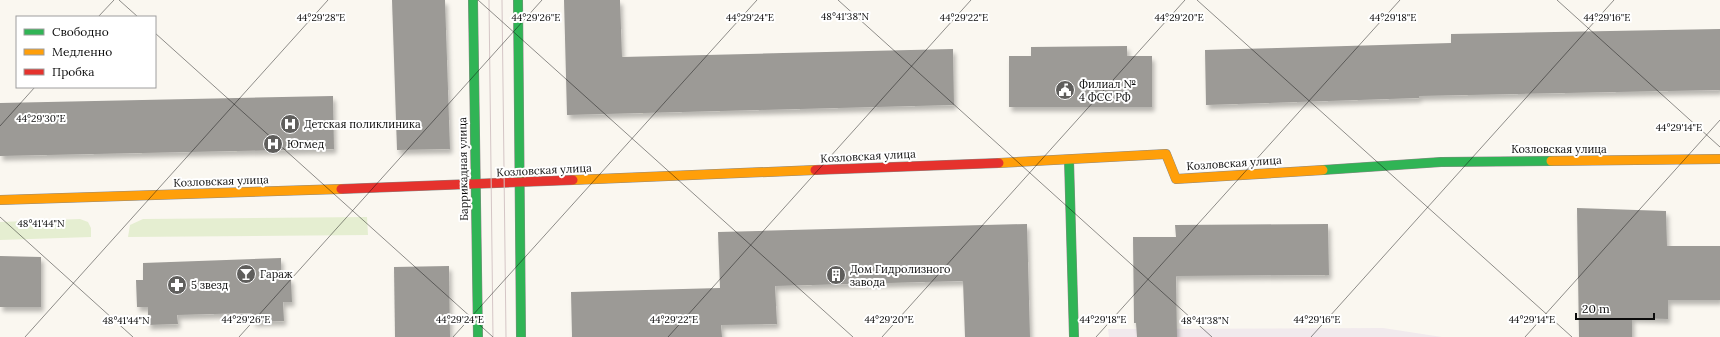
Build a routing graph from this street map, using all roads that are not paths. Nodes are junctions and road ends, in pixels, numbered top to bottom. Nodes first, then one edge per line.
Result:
1 (473, 0) edge
2 (518, 0) edge
3 (1070, 160) junction
4 (1720, 160) edge
5 (520, 183) junction
6 (475, 185) junction
7 (0, 200) edge
8 (478, 337) edge
9 (521, 337) edge
10 (1074, 337) edge

1 - 6 street, Баррикадная улица
2 - 5 street
3 - 4 street, Козловская улица
3 - 5 street, Козловская улица
3 - 10 street
5 - 6 street, Козловская улица
5 - 9 street
6 - 7 street, Козловская улица
6 - 8 street, Баррикадная улица

